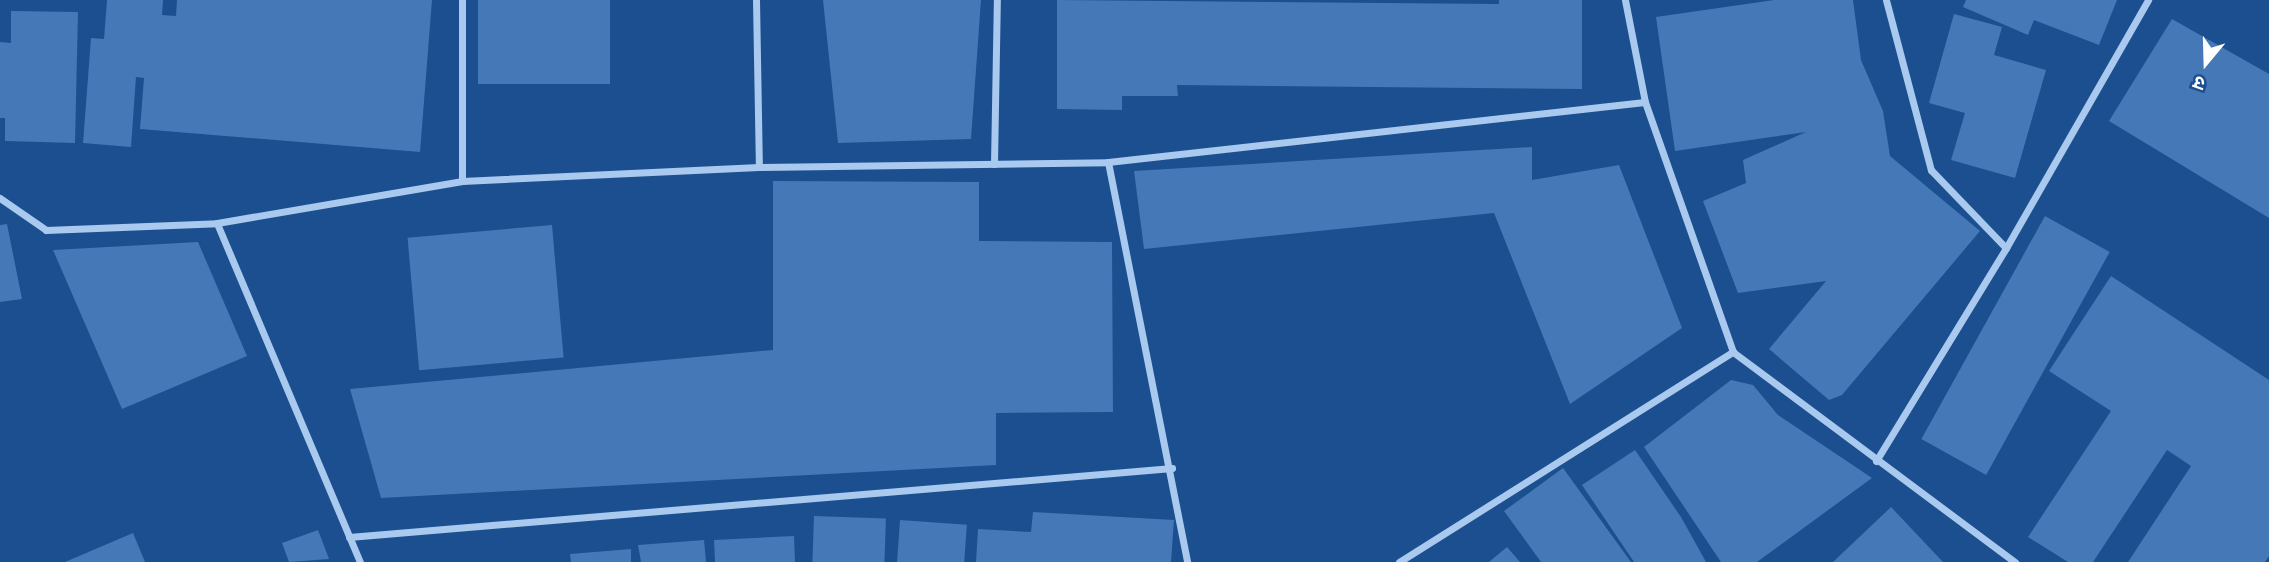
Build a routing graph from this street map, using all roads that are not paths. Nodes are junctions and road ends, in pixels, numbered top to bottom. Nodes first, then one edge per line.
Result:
1 (462, 0) edge
2 (756, 0) edge
3 (997, 0) edge
4 (1625, 0) edge
5 (1886, 0) edge
6 (2148, 0) edge
7 (1645, 102) junction
8 (1108, 162) junction
9 (995, 164) junction
10 (759, 167) junction
11 (461, 181) junction
12 (0, 198) edge
13 (217, 223) junction
14 (2006, 248) junction
15 (1733, 352) junction
16 (1876, 461) junction
17 (1172, 468) junction
18 (349, 537) junction
19 (360, 562) edge
20 (1187, 562) edge
21 (1399, 562) edge
22 (2015, 562) edge

1 - 11 street
2 - 10 street
3 - 9 street
4 - 7 street
5 - 14 street
6 - 14 street
7 - 8 street
7 - 15 street
8 - 9 street
8 - 17 street
9 - 10 street
10 - 11 street
11 - 13 street
12 - 13 street
13 - 18 street
14 - 16 street
15 - 16 street
15 - 21 street
16 - 22 street
17 - 18 street
17 - 20 street
18 - 19 street

